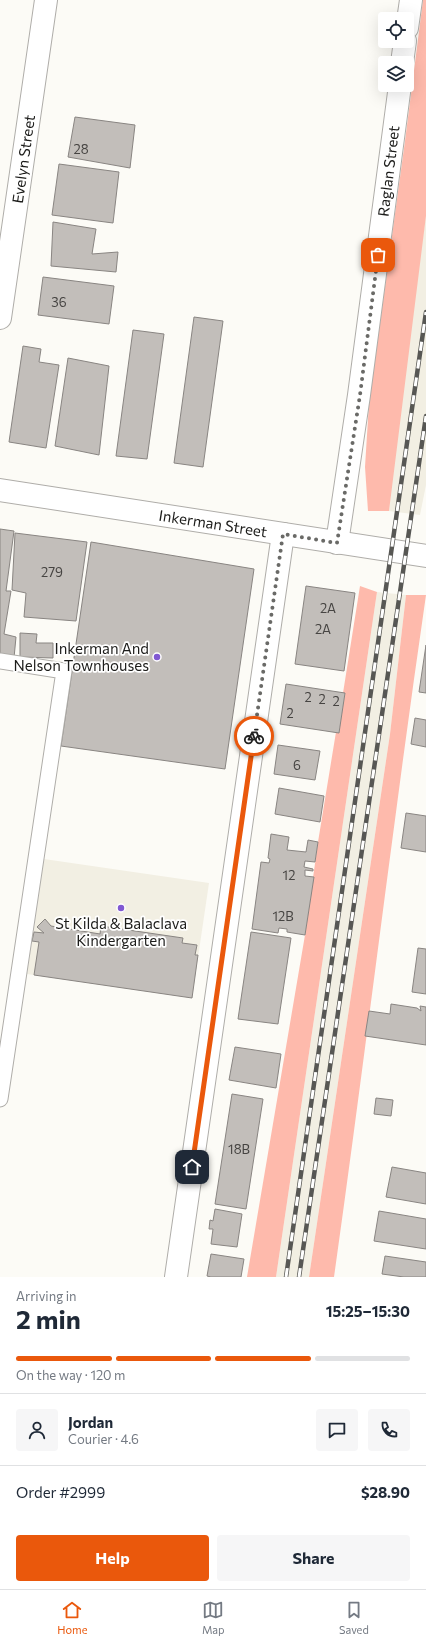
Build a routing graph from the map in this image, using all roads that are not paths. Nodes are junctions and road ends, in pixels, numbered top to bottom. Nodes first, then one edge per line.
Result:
1 (46, 0) edge
2 (411, 0) edge
3 (409, 12) edge
4 (399, 92) edge
5 (0, 318) edge
6 (0, 490) edge
7 (283, 534) junction
8 (337, 543) junction
9 (426, 556) edge
10 (0, 661) edge
11 (0, 1099) edge
12 (176, 1277) edge

1 - 5 street, Evelyn Street
2 - 3 street
4 - 8 street, Raglan Street
6 - 7 street, Inkerman Street
7 - 8 street, Inkerman Street
7 - 12 street
8 - 9 street, Inkerman Street
10 - 11 lane

